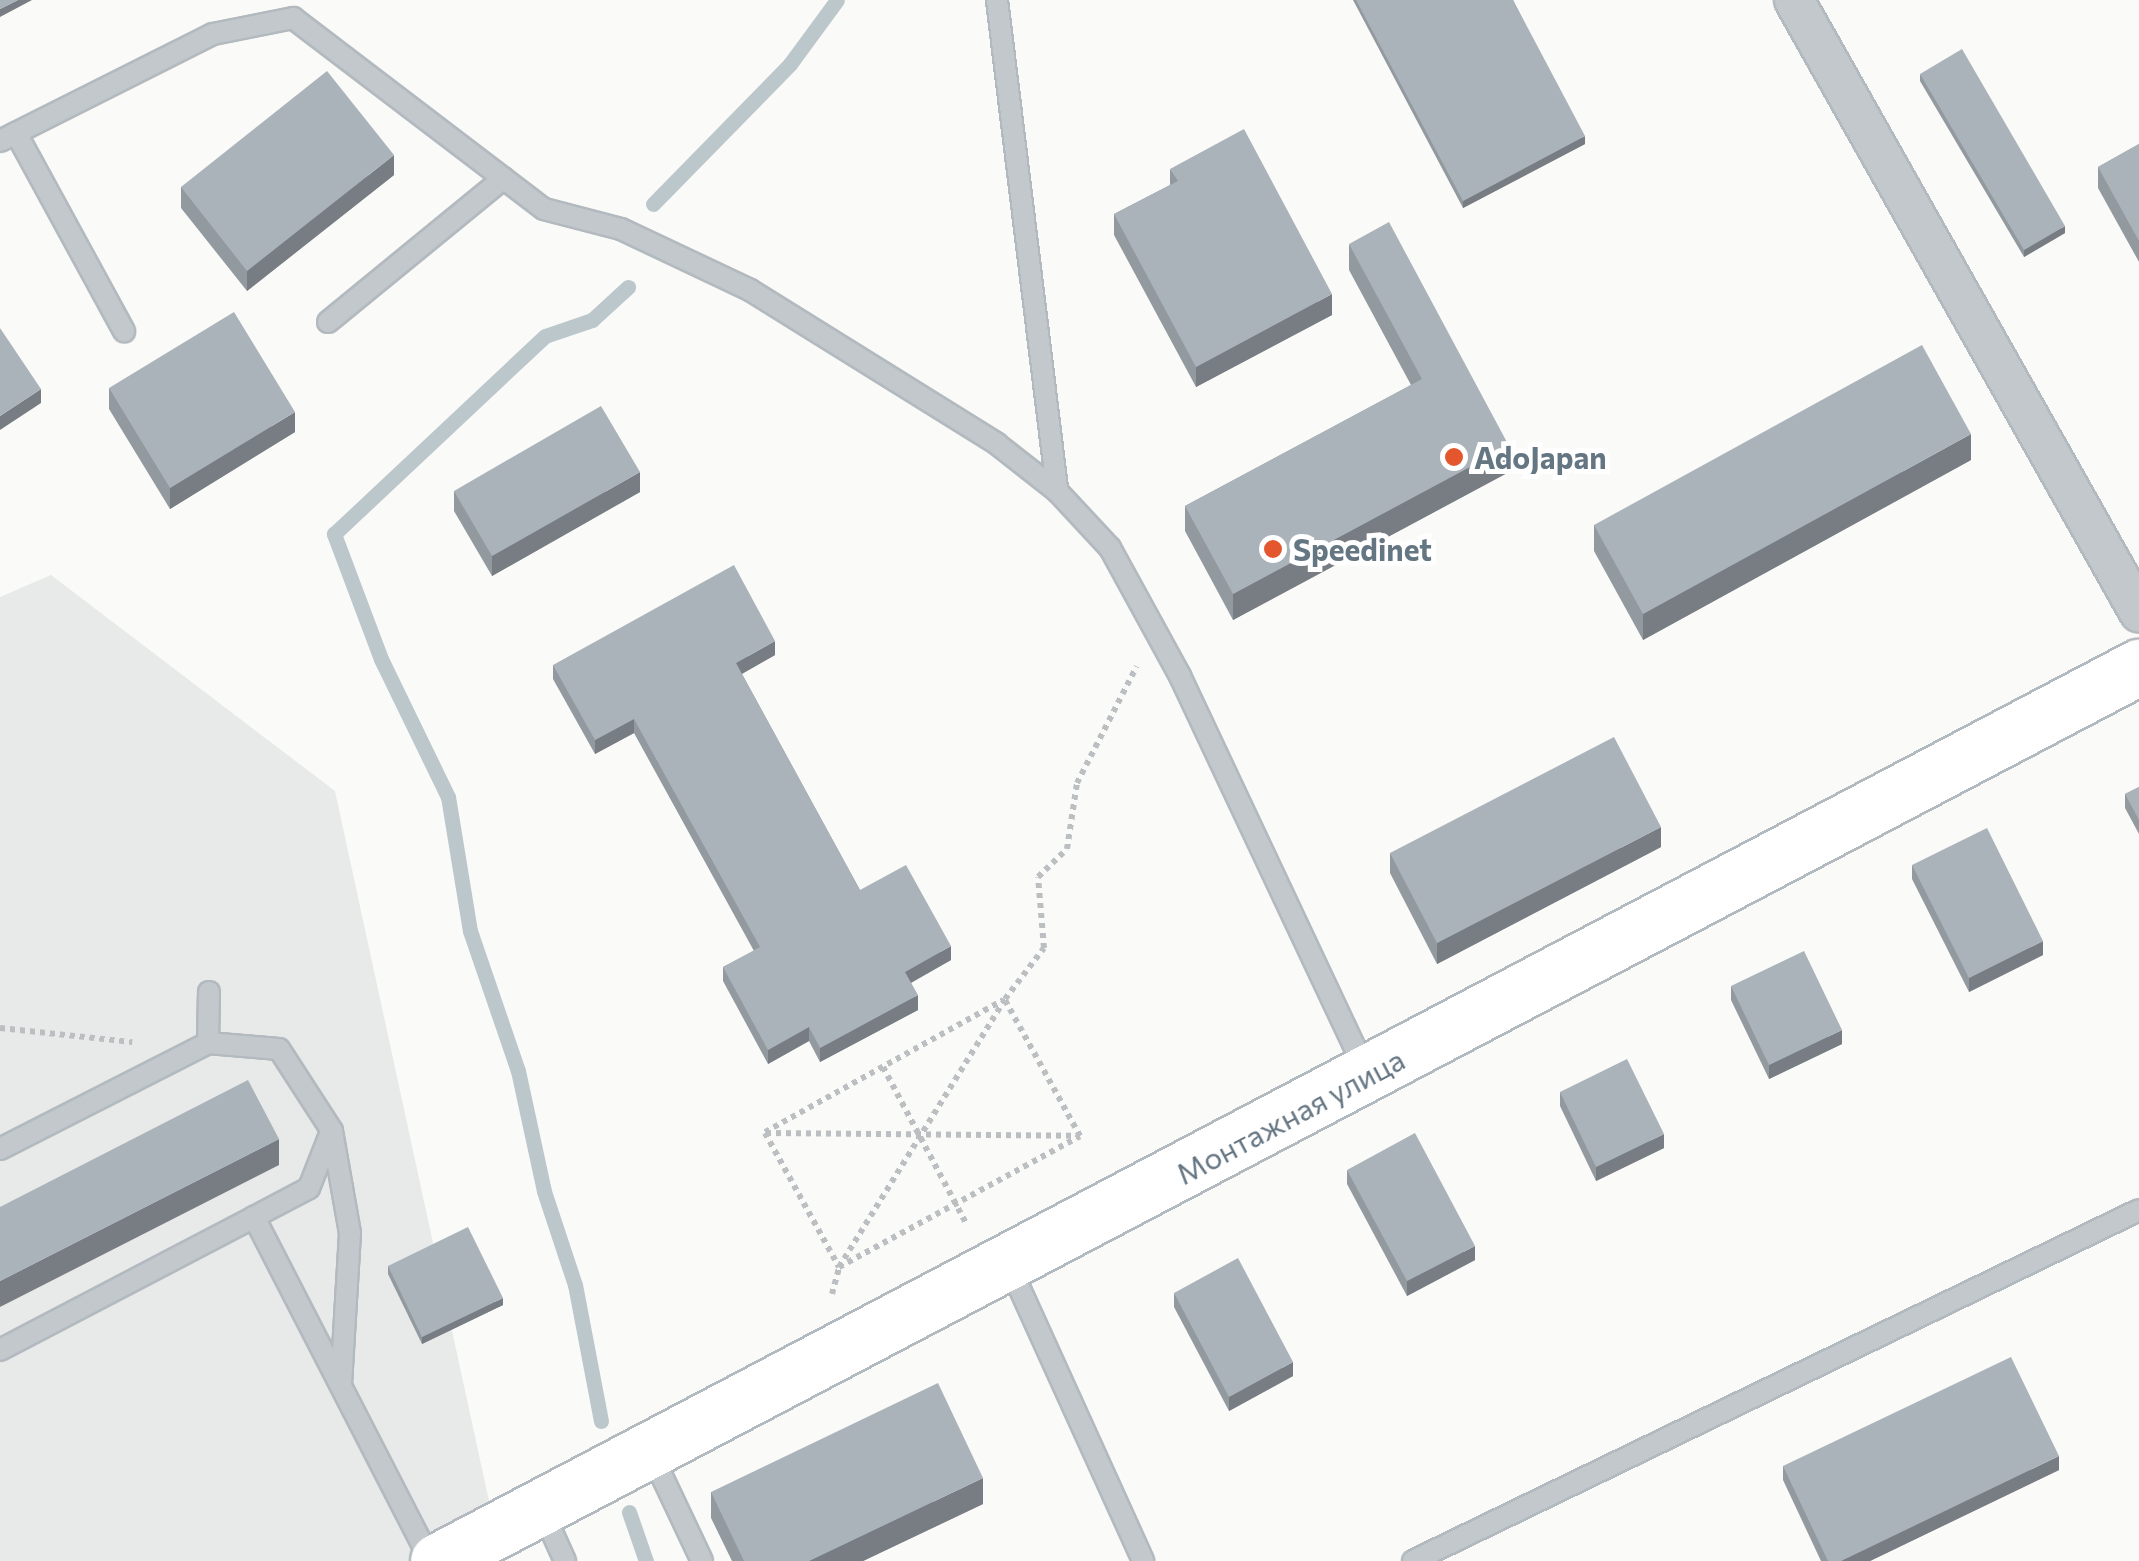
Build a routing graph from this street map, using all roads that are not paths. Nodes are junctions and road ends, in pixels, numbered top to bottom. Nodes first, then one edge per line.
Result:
1 (997, 0) edge
2 (1794, 0) edge
3 (293, 9) edge
4 (8, 137) edge
5 (504, 178) junction
6 (328, 322) dead end
7 (124, 331) dead end
8 (1058, 491) junction
9 (2139, 612) edge
10 (2139, 667) edge
11 (209, 992) dead end
12 (208, 1043) junction
13 (1368, 1076) junction
14 (332, 1130) junction
15 (0, 1149) edge
16 (2139, 1210) edge
17 (254, 1217) junction
18 (1008, 1264) junction
19 (0, 1350) edge
20 (340, 1386) junction
21 (650, 1451) junction
22 (541, 1508) junction
23 (434, 1561) edge
24 (564, 1561) edge
25 (702, 1561) edge
26 (1142, 1561) edge
27 (1413, 1561) edge

1 - 8 lane
2 - 9 street
3 - 4 lane
3 - 5 lane
4 - 7 lane
5 - 6 lane
5 - 8 lane
8 - 13 lane
10 - 13 street, Монтажная улица
11 - 12 lane
12 - 14 lane
12 - 15 lane
13 - 18 street, Монтажная улица
14 - 17 lane
14 - 20 lane
16 - 27 lane
17 - 19 lane
17 - 20 lane
18 - 21 street, Монтажная улица
18 - 26 lane
20 - 23 lane
21 - 22 street, Монтажная улица
21 - 25 lane
22 - 23 street, Монтажная улица
22 - 24 lane

